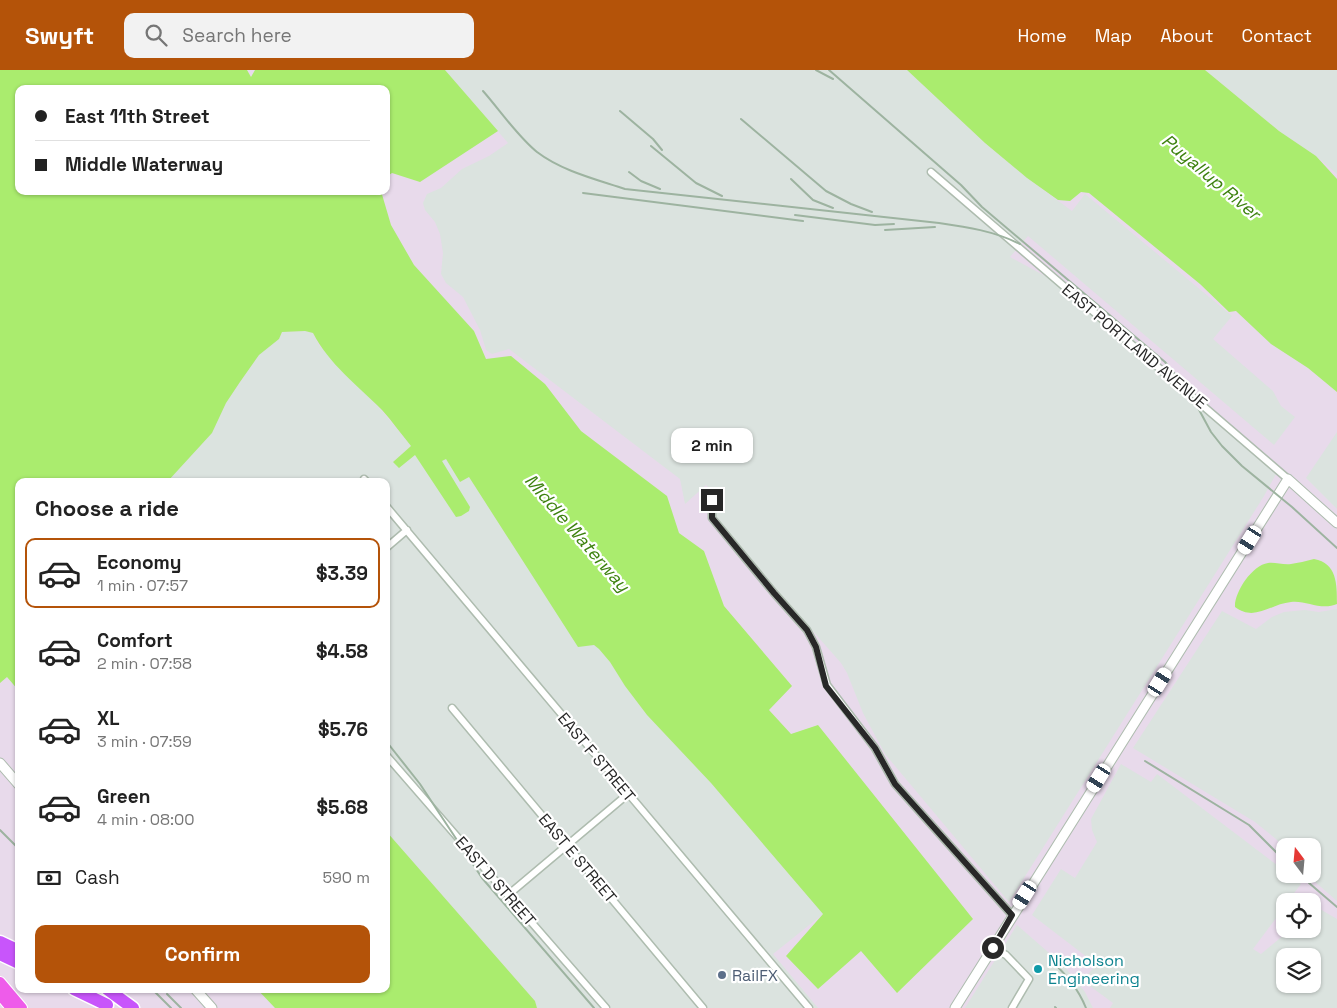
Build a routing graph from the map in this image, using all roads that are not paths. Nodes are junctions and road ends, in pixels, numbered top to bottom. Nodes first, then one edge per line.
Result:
1 (931, 172) dead end
2 (1288, 479) junction
3 (712, 500) dead end
4 (390, 511) edge
5 (1337, 523) edge
6 (407, 530) junction
7 (390, 545) edge
8 (452, 708) dead end
9 (390, 760) edge
10 (0, 763) edge
11 (15, 780) edge
12 (628, 794) junction
13 (568, 845) junction
14 (508, 895) junction
15 (1012, 915) junction
16 (0, 936) edge
17 (0, 942) edge
18 (15, 943) edge
19 (0, 947) edge
20 (993, 948) junction
21 (15, 949) edge
22 (0, 954) edge
23 (15, 954) edge
24 (15, 961) edge
25 (0, 982) edge
26 (968, 986) junction
27 (82, 993) edge
28 (89, 993) edge
29 (95, 993) edge
30 (113, 993) edge
31 (199, 993) edge
32 (0, 995) edge
33 (112, 1007) edge
34 (11, 1008) edge
35 (22, 1008) edge
36 (134, 1008) edge
37 (212, 1008) edge
38 (606, 1008) edge
39 (703, 1008) edge
40 (809, 1008) edge
41 (949, 1008) edge
42 (955, 1008) edge
43 (1012, 1008) edge

1 - 2 street, EAST PORTLAND AVENUE
2 - 5 street, EAST PORTLAND AVENUE
2 - 15 street
3 - 15 street
4 - 6 street, EAST F STREET
6 - 7 street
6 - 12 street, EAST F STREET
8 - 13 street, EAST E STREET
9 - 14 street, EAST D STREET
10 - 11 street
12 - 13 street
12 - 40 street, EAST F STREET
13 - 14 street
13 - 39 street, EAST E STREET
14 - 38 street, EAST D STREET
15 - 20 street
16 - 18 highway
17 - 21 highway
19 - 23 highway
20 - 26 street
20 - 43 street
22 - 24 highway
25 - 35 main road
26 - 41 street
26 - 42 street
27 - 33 highway
28 - 33 highway
29 - 33 highway
30 - 36 highway
31 - 37 street
32 - 34 main road

